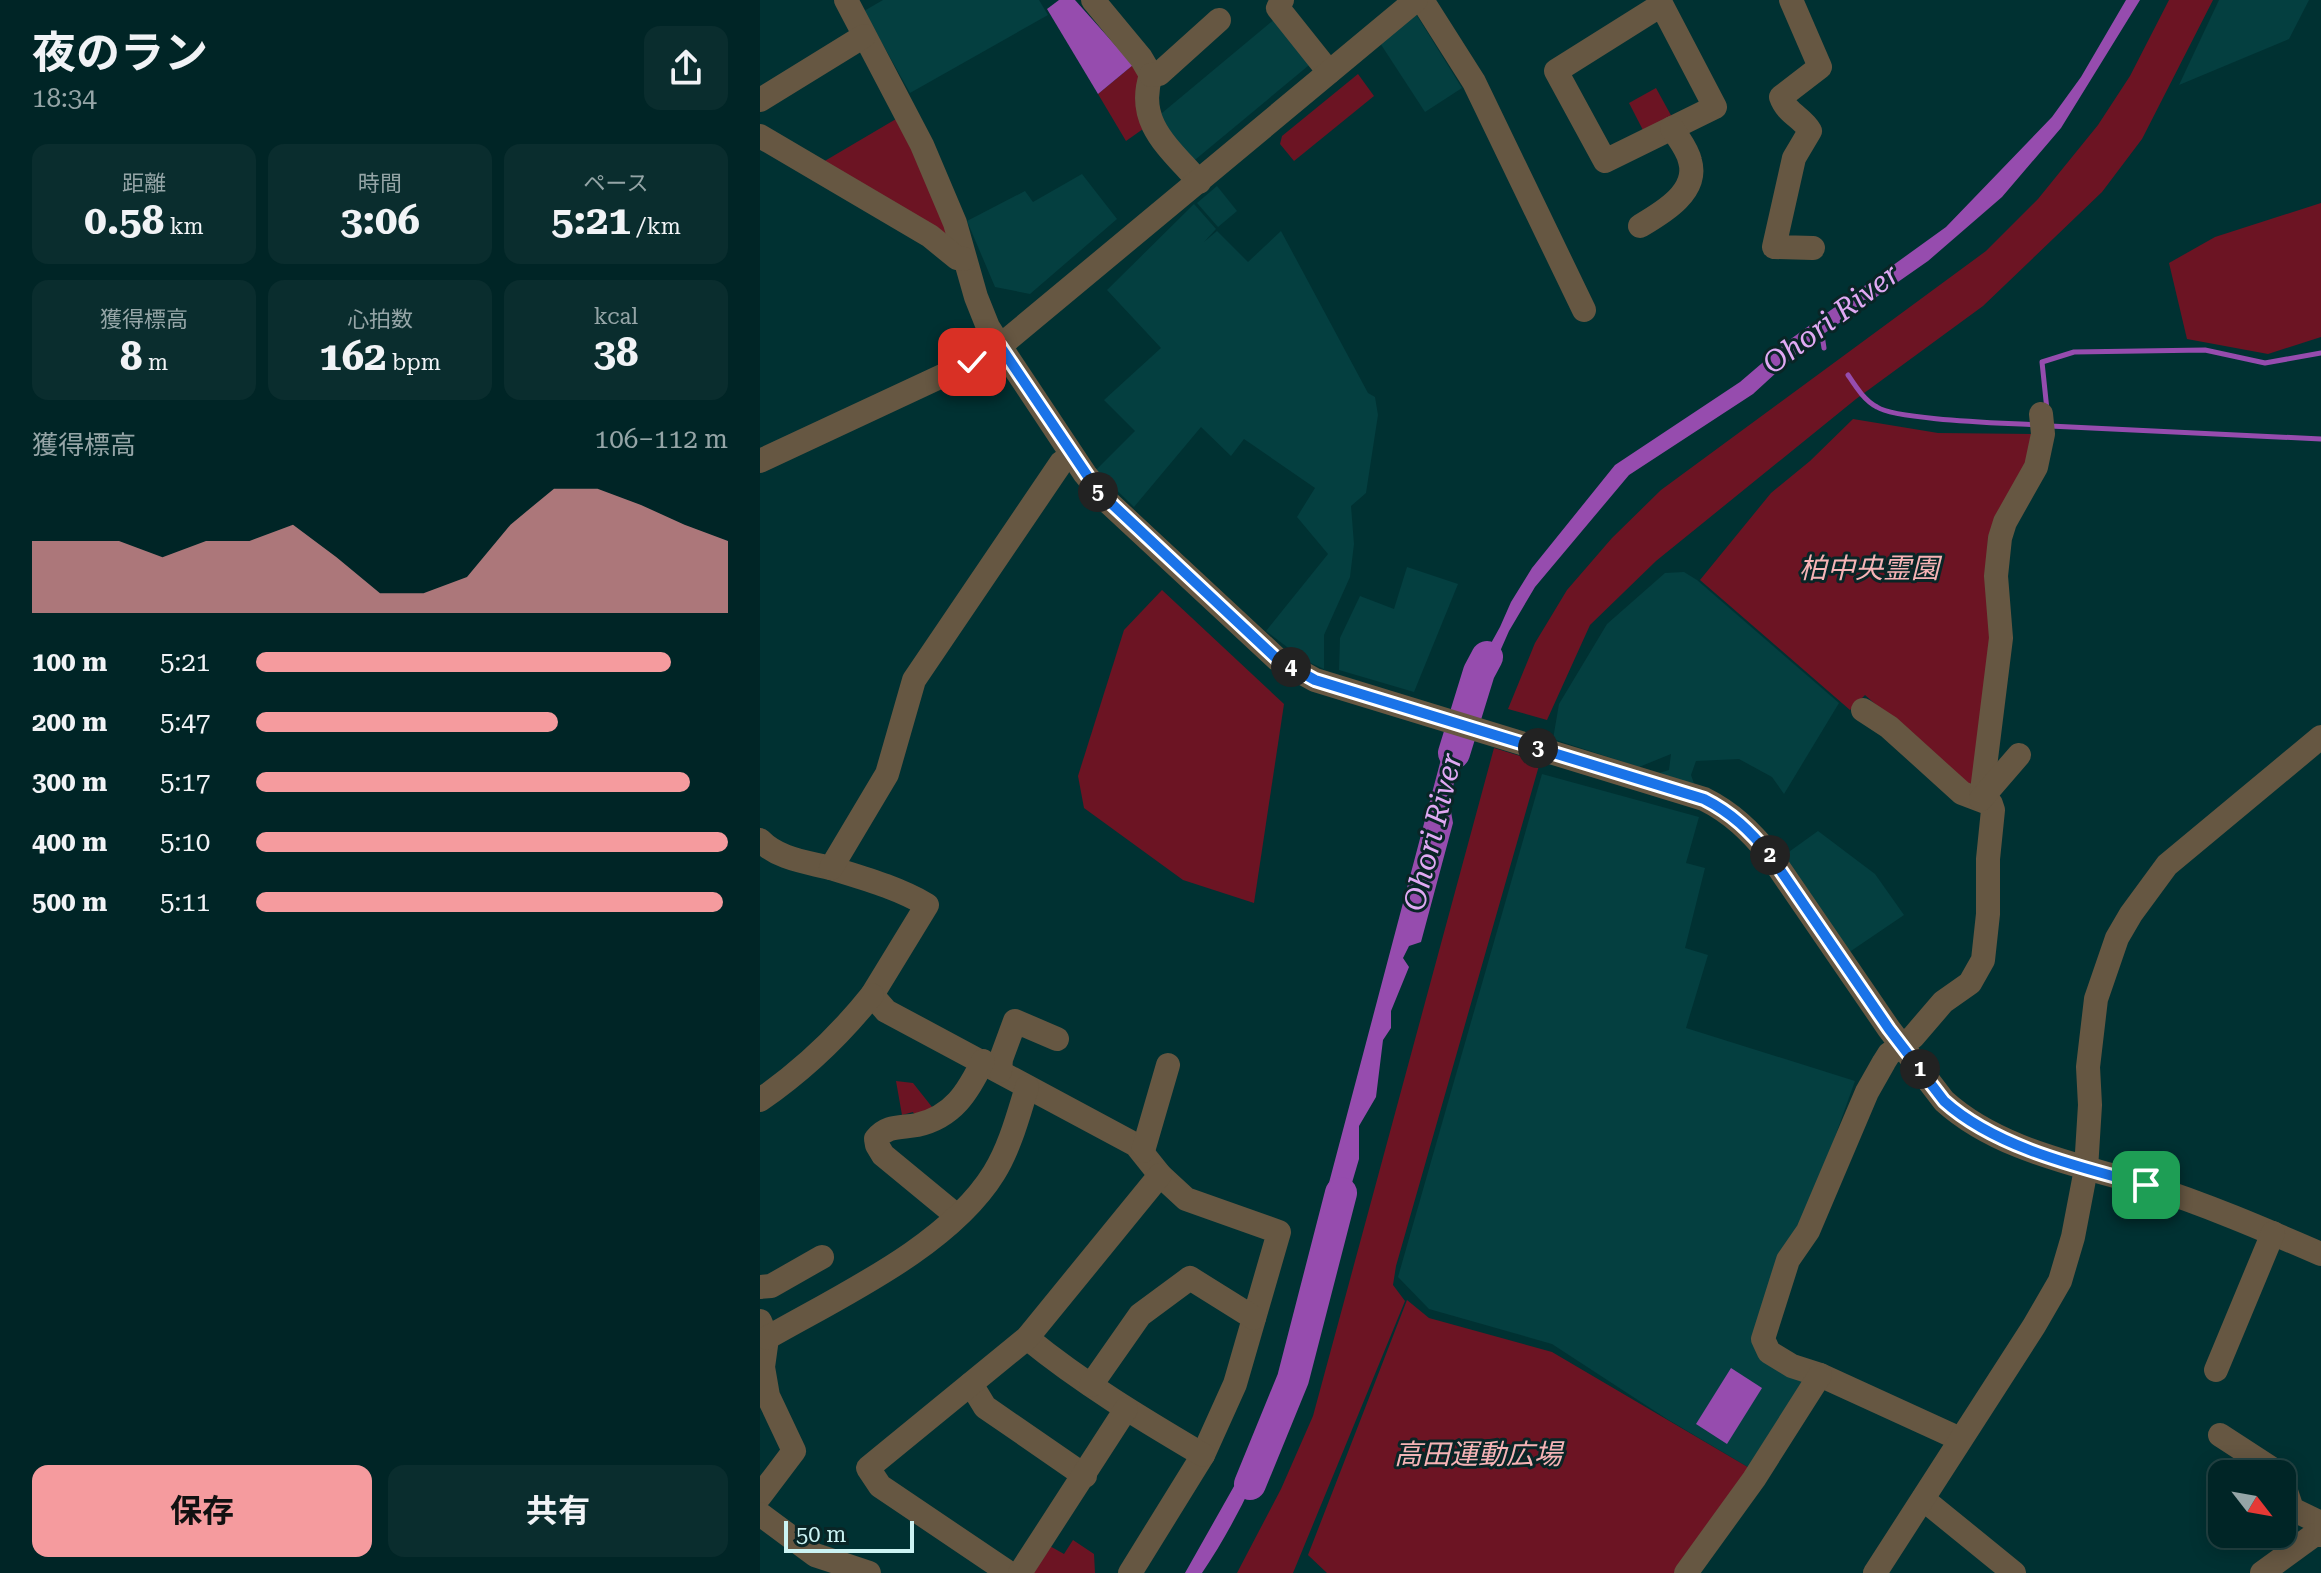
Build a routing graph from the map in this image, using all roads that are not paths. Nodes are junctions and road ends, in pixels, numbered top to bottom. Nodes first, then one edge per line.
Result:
1 (846, 0) edge
2 (1282, 0) edge
3 (1416, 0) edge
4 (1422, 0) edge
5 (1791, 0) edge
6 (1660, 2) edge
7 (1105, 4) edge
8 (1219, 20) dead end
9 (864, 36) junction
10 (1329, 72) junction
11 (1151, 75) junction
12 (760, 100) edge
13 (1672, 128) junction
14 (760, 136) edge
15 (1199, 182) junction
16 (1640, 226) dead end
17 (1813, 248) dead end
18 (964, 259) junction
19 (1584, 310) dead end
20 (1000, 346) junction
21 (2042, 424) dead end
22 (1072, 455) junction
23 (760, 461) edge
24 (1863, 710) dead end
25 (2321, 737) edge
26 (2019, 755) dead end
27 (1981, 799) junction
28 (760, 840) edge
29 (831, 868) junction
30 (872, 995) junction
31 (1057, 1039) dead end
32 (1902, 1046) junction
33 (1168, 1065) dead end
34 (991, 1066) junction
35 (1027, 1087) junction
36 (760, 1100) edge
37 (1143, 1151) junction
38 (2086, 1169) junction
39 (1160, 1175) junction
40 (957, 1216) junction
41 (2273, 1233) junction
42 (2321, 1254) edge
43 (822, 1257) dead end
44 (760, 1287) edge
45 (1254, 1318) junction
46 (764, 1330) edge
47 (1027, 1338) junction
48 (2216, 1370) dead end
49 (1820, 1375) junction
50 (971, 1384) junction
51 (1091, 1385) junction
52 (1126, 1409) junction
53 (2220, 1435) dead end
54 (1960, 1439) junction
55 (1203, 1455) junction
56 (2257, 1460) edge
57 (1085, 1476) junction
58 (760, 1496) edge
59 (1923, 1499) junction
60 (2296, 1511) edge
61 (760, 1514) edge
62 (2321, 1523) edge
63 (2321, 1535) edge
64 (869, 1573) edge
65 (1009, 1573) edge
66 (1020, 1573) edge
67 (1130, 1573) edge
68 (1686, 1573) edge
69 (1875, 1573) edge
70 (2014, 1573) edge
71 (2262, 1573) edge

1 - 9 street
2 - 10 street
3 - 10 street
4 - 19 street
5 - 17 street
6 - 13 street
6 - 13 street
7 - 11 street
8 - 11 street
9 - 12 street
9 - 18 street
10 - 15 street
11 - 15 street
13 - 16 street
14 - 18 street
15 - 20 street
18 - 20 street
20 - 22 street
20 - 23 street
21 - 27 street
22 - 29 street
22 - 32 street
24 - 27 street
25 - 38 street
26 - 27 street
27 - 32 street
28 - 29 street
29 - 30 street
30 - 34 street
30 - 36 street
31 - 34 street
32 - 38 street
32 - 49 street
33 - 37 street
34 - 35 street
34 - 40 street
35 - 37 street
35 - 40 street
37 - 39 street
38 - 41 street
38 - 54 street
39 - 45 street
39 - 47 street
40 - 46 street
41 - 42 street
41 - 48 street
43 - 44 street
45 - 51 street
45 - 55 street
46 - 58 street
47 - 50 street
47 - 51 street
49 - 54 street
49 - 68 street
50 - 57 street
50 - 65 street
51 - 52 street
52 - 55 street
52 - 57 street
53 - 56 street
54 - 59 street
55 - 67 street
57 - 66 street
59 - 69 street
59 - 70 street
60 - 62 street
61 - 64 street
63 - 71 street

